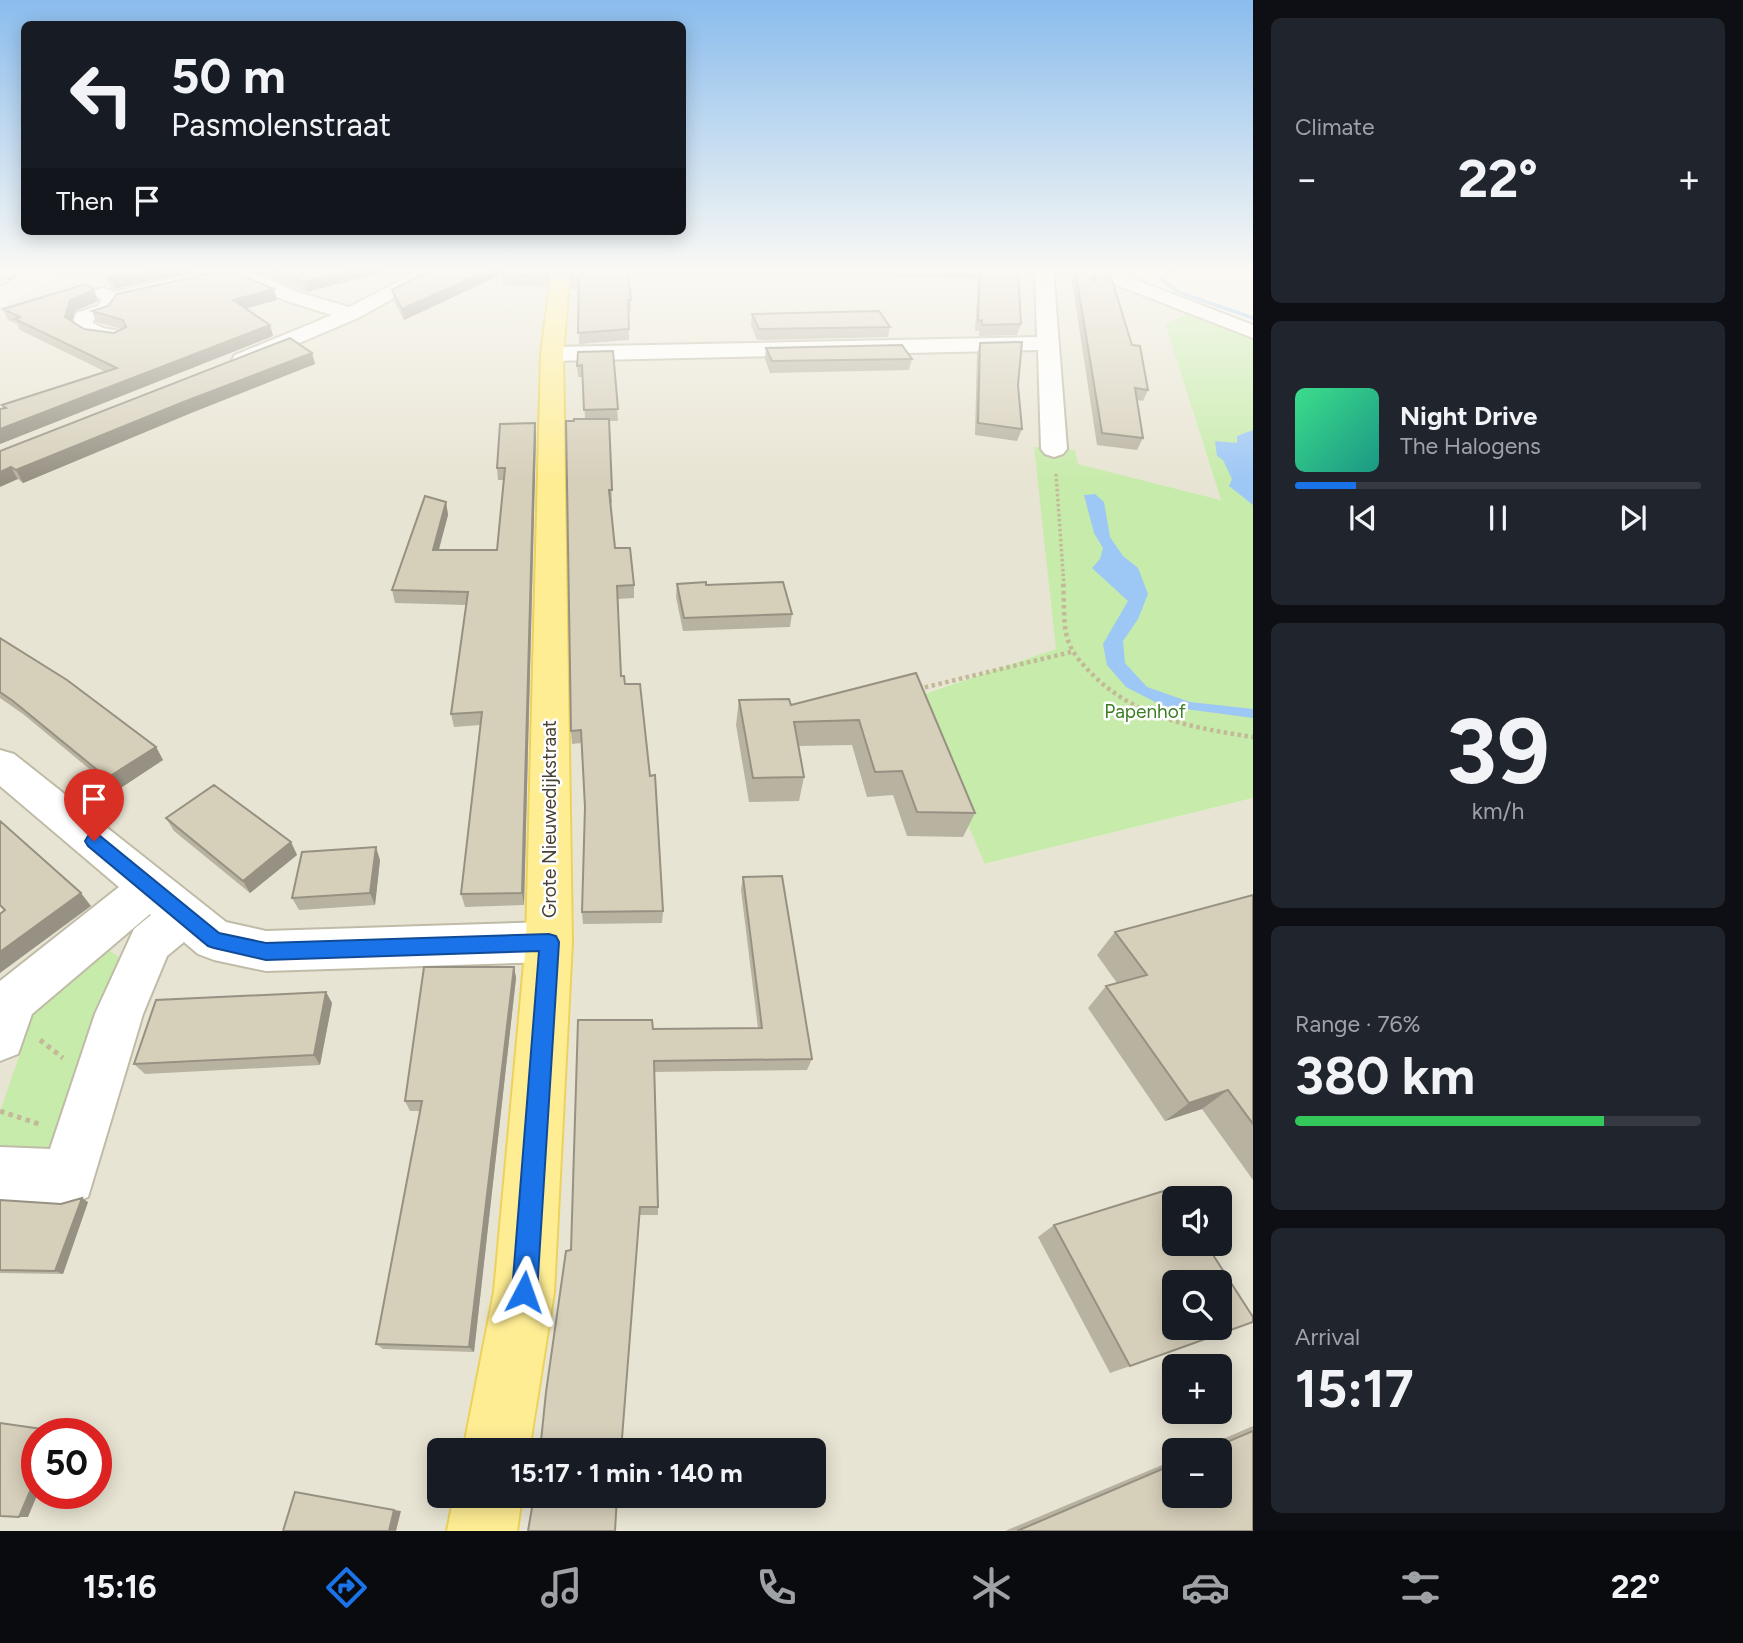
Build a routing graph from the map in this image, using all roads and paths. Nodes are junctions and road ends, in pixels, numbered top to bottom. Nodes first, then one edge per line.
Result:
1 (291, 339) edge
2 (554, 339) edge
3 (1049, 339) edge
4 (1049, 343) junction
5 (552, 354) junction
6 (220, 370) edge
7 (1054, 449) joint
8 (1071, 652) junction
9 (909, 691) edge
10 (1253, 737) edge
11 (6, 778) edge
12 (167, 902) junction
13 (549, 942) junction
14 (4, 1026) edge
15 (97, 1085) junction
16 (0, 1175) edge
17 (498, 1438) edge
18 (486, 1508) edge
19 (482, 1531) edge

1 - 6 street
2 - 5 main road, Grote Nieuwedijkstraat
3 - 4 street
4 - 5 street
4 - 7 street
5 - 13 main road, Grote Nieuwedijkstraat
7 - 8 path
8 - 9 path
8 - 10 path
11 - 12 street
12 - 13 street
12 - 14 street
12 - 15 street
13 - 17 main road, Grote Nieuwedijkstraat
14 - 15 path
15 - 16 street
18 - 19 main road

